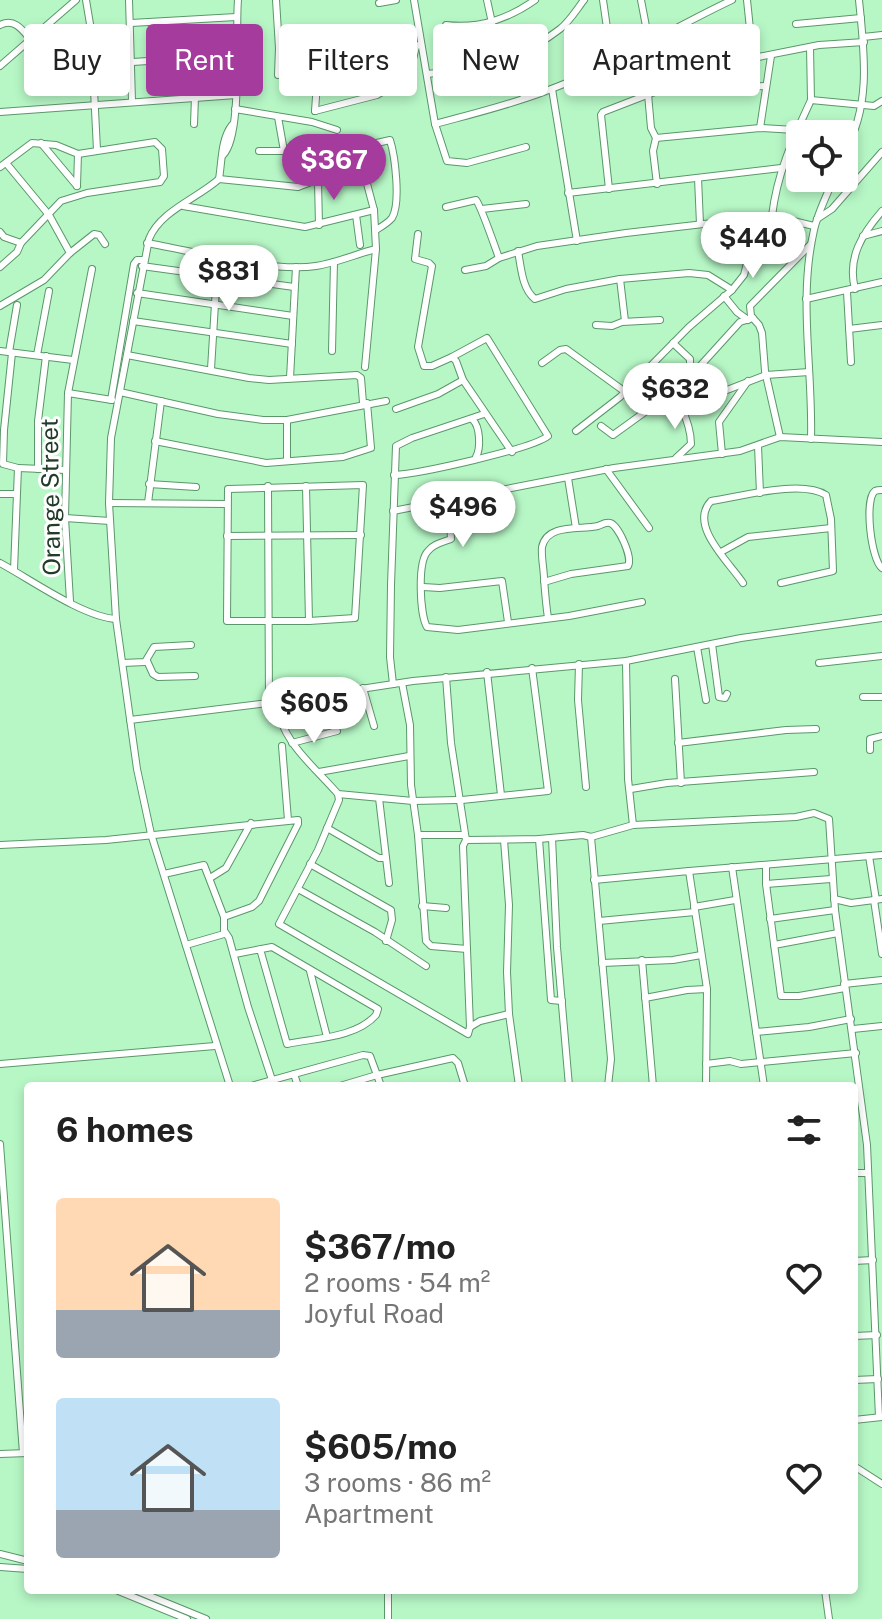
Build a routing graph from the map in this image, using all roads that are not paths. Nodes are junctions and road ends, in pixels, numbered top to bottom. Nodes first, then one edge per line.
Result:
1 (76, 0) edge
2 (86, 0) edge
3 (129, 0) edge
4 (239, 0) edge
5 (276, 0) edge
6 (396, 0) edge
7 (414, 0) edge
8 (487, 0) edge
9 (535, 0) edge
10 (584, 0) edge
11 (603, 0) edge
12 (641, 0) edge
13 (732, 0) edge
14 (747, 0) edge
15 (859, 0) edge
16 (379, 3) dead end
17 (236, 17) junction
18 (861, 18) junction
19 (131, 23) junction
20 (492, 23) junction
21 (1, 24) edge
22 (48, 24) edge
23 (236, 24) edge
24 (486, 24) edge
25 (606, 24) edge
26 (646, 24) edge
27 (685, 24) edge
28 (749, 24) edge
29 (796, 24) dead end
30 (24, 33) edge
31 (548, 35) edge
32 (882, 35) edge
33 (863, 39) junction
34 (24, 44) edge
35 (418, 45) junction
36 (810, 47) junction
37 (417, 48) edge
38 (771, 56) junction
39 (760, 57) edge
40 (146, 61) edge
41 (133, 62) junction
42 (0, 66) edge
43 (433, 73) edge
44 (427, 74) junction
45 (278, 75) dead end
46 (564, 83) edge
47 (760, 86) edge
48 (766, 86) junction
49 (552, 89) junction
50 (216, 96) edge
51 (236, 96) edge
52 (316, 96) edge
53 (374, 96) edge
54 (643, 96) edge
55 (648, 96) edge
56 (195, 97) junction
57 (524, 97) joint
58 (811, 100) junction
59 (132, 101) junction
60 (882, 101) edge
61 (861, 103) junction
62 (95, 105) junction
63 (235, 109) junction
64 (315, 111) junction
65 (0, 112) edge
66 (278, 117) junction
67 (800, 120) edge
68 (312, 122) junction
69 (858, 122) edge
70 (194, 124) dead end
71 (435, 124) junction
72 (760, 128) junction
73 (784, 129) joint
74 (337, 130) dead end
75 (786, 136) edge
76 (656, 138) junction
77 (40, 142) junction
78 (526, 147) dead end
79 (97, 150) junction
80 (259, 151) dead end
81 (882, 152) edge
82 (78, 154) junction
83 (786, 154) edge
84 (361, 163) junction
85 (3, 165) edge
86 (781, 168) junction
87 (698, 178) junction
88 (219, 179) junction
89 (318, 181) junction
90 (657, 184) junction
91 (77, 186) junction
92 (609, 189) junction
93 (828, 192) edge
94 (568, 193) junction
95 (77, 195) junction
96 (526, 204) dead end
97 (183, 206) junction
98 (446, 207) dead end
99 (482, 209) junction
100 (374, 210) junction
101 (882, 211) edge
102 (49, 215) junction
103 (356, 215) junction
104 (772, 216) junction
105 (748, 218) junction
106 (816, 222) junction
107 (700, 224) junction
108 (319, 225) junction
109 (376, 230) junction
110 (882, 231) edge
111 (418, 234) dead end
112 (1, 236) edge
113 (863, 236) junction
114 (577, 241) junction
115 (21, 243) junction
116 (147, 243) junction
117 (105, 244) dead end
118 (811, 244) junction
119 (360, 245) dead end
120 (376, 249) junction
121 (518, 251) junction
122 (70, 253) junction
123 (218, 255) junction
124 (499, 258) junction
125 (334, 262) junction
126 (142, 263) junction
127 (0, 267) edge
128 (296, 267) junction
129 (92, 269) dead end
130 (465, 270) dead end
131 (217, 278) junction
132 (620, 279) junction
133 (882, 282) edge
134 (294, 287) junction
135 (732, 290) junction
136 (851, 290) junction
137 (49, 291) dead end
138 (137, 293) junction
139 (724, 296) junction
140 (806, 299) junction
141 (215, 304) junction
142 (17, 305) dead end
143 (0, 306) edge
144 (293, 316) junction
145 (751, 319) junction
146 (660, 320) dead end
147 (133, 321) junction
148 (625, 321) junction
149 (596, 325) dead end
150 (882, 325) edge
151 (849, 329) junction
152 (213, 334) junction
153 (673, 343) junction
154 (292, 344) junction
155 (0, 351) edge
156 (332, 351) dead end
157 (11, 353) junction
158 (37, 355) junction
159 (127, 355) junction
160 (46, 356) junction
161 (452, 357) junction
162 (73, 360) junction
163 (851, 362) dead end
164 (542, 363) dead end
165 (365, 367) dead end
166 (211, 369) junction
167 (809, 372) junction
168 (766, 375) junction
169 (290, 378) junction
170 (463, 380) junction
171 (748, 381) junction
172 (624, 391) junction
173 (120, 392) junction
174 (68, 393) junction
175 (664, 396) junction
176 (114, 400) junction
177 (161, 401) junction
178 (386, 401) dead end
179 (365, 403) junction
180 (671, 403) junction
181 (680, 403) junction
182 (656, 404) junction
183 (396, 409) dead end
184 (484, 414) junction
185 (287, 420) junction
186 (473, 420) junction
187 (601, 426) dead end
188 (576, 431) dead end
189 (780, 437) junction
190 (811, 439) junction
191 (155, 441) junction
192 (882, 442) edge
193 (758, 446) junction
194 (512, 452) junction
195 (722, 454) junction
196 (476, 458) junction
197 (287, 461) junction
198 (673, 461) junction
199 (18, 468) junction
200 (38, 469) junction
201 (606, 469) junction
202 (66, 470) junction
203 (394, 475) junction
204 (568, 478) junction
205 (149, 484) junction
206 (268, 486) junction
207 (306, 486) junction
208 (196, 487) dead end
209 (882, 490) edge
210 (760, 493) junction
211 (0, 494) edge
212 (16, 494) junction
213 (449, 501) junction
214 (109, 503) junction
215 (148, 503) junction
216 (227, 504) junction
217 (393, 511) junction
218 (65, 518) junction
219 (110, 521) junction
220 (871, 527) junction
221 (576, 528) junction
222 (649, 528) dead end
223 (831, 528) junction
224 (882, 528) edge
225 (307, 535) junction
226 (361, 535) junction
227 (227, 536) junction
228 (268, 536) junction
229 (735, 544) junction
230 (721, 552) junction
231 (729, 562) junction
232 (0, 563) edge
233 (882, 568) edge
234 (14, 570) junction
235 (544, 582) junction
236 (743, 583) dead end
237 (781, 583) dead end
238 (423, 587) junction
239 (70, 601) junction
240 (642, 602) dead end
241 (548, 618) junction
242 (882, 618) edge
243 (116, 619) junction
244 (309, 621) junction
245 (267, 622) junction
246 (508, 622) junction
247 (712, 644) junction
248 (191, 645) dead end
249 (697, 647) junction
250 (882, 656) edge
251 (147, 661) junction
252 (626, 661) junction
253 (123, 663) junction
254 (819, 663) dead end
255 (579, 664) junction
256 (532, 668) junction
257 (487, 672) junction
258 (195, 676) dead end
259 (446, 677) junction
260 (675, 679) dead end
261 (402, 683) junction
262 (393, 684) junction
263 (363, 688) junction
264 (727, 694) dead end
265 (863, 697) dead end
266 (882, 697) edge
267 (706, 700) dead end
268 (273, 703) junction
269 (130, 720) junction
270 (374, 726) dead end
271 (816, 729) dead end
272 (337, 731) dead end
273 (882, 736) edge
274 (292, 743) junction
275 (678, 743) junction
276 (282, 746) dead end
277 (870, 750) dead end
278 (409, 756) junction
279 (319, 772) junction
280 (814, 772) dead end
281 (681, 783) junction
282 (586, 787) dead end
283 (631, 789) junction
284 (338, 794) junction
285 (501, 795) junction
286 (379, 798) junction
287 (460, 800) junction
288 (413, 801) junction
289 (288, 820) junction
290 (251, 823) junction
291 (633, 825) junction
292 (327, 828) junction
293 (151, 834) junction
294 (418, 835) junction
295 (591, 837) junction
296 (465, 838) junction
297 (552, 838) junction
298 (539, 839) junction
299 (504, 840) junction
300 (0, 845) edge
301 (882, 855) edge
302 (869, 856) junction
303 (386, 858) junction
304 (831, 859) junction
305 (310, 864) junction
306 (766, 865) junction
307 (732, 867) junction
308 (689, 871) junction
309 (164, 874) junction
310 (210, 878) junction
311 (831, 879) junction
312 (594, 880) junction
313 (389, 883) dead end
314 (766, 884) junction
315 (298, 889) junction
316 (834, 899) junction
317 (735, 900) junction
318 (877, 900) edge
319 (422, 906) junction
320 (446, 908) dead end
321 (695, 910) junction
322 (835, 910) junction
323 (224, 917) junction
324 (770, 919) junction
325 (599, 921) junction
326 (225, 932) junction
327 (838, 933) junction
328 (386, 941) junction
329 (186, 945) junction
330 (774, 945) junction
331 (260, 949) junction
332 (467, 949) junction
333 (235, 954) junction
334 (882, 954) edge
335 (701, 955) junction
336 (642, 960) junction
337 (602, 963) junction
338 (426, 966) dead end
339 (310, 970) junction
340 (882, 980) edge
341 (844, 986) junction
342 (707, 989) junction
343 (645, 998) junction
344 (562, 1001) junction
345 (509, 1014) junction
346 (851, 1019) junction
347 (882, 1026) edge
348 (470, 1027) junction
349 (853, 1029) junction
350 (756, 1032) junction
351 (327, 1037) junction
352 (215, 1046) junction
353 (856, 1053) junction
354 (761, 1062) junction
355 (0, 1064) edge
356 (706, 1064) junction
357 (294, 1074) junction
358 (377, 1075) junction
359 (228, 1082) edge
360 (274, 1082) edge
361 (276, 1082) edge
362 (297, 1082) edge
363 (353, 1082) edge
364 (380, 1082) edge
365 (464, 1082) edge
366 (518, 1082) edge
367 (569, 1082) edge
368 (608, 1082) edge
369 (653, 1082) edge
370 (706, 1082) edge
371 (764, 1082) edge
372 (0, 1144) edge
373 (858, 1173) edge
374 (868, 1173) junction
375 (872, 1240) junction
376 (882, 1240) edge
377 (873, 1260) junction
378 (858, 1261) edge
379 (877, 1335) junction
380 (858, 1336) edge
381 (878, 1379) junction
382 (858, 1380) edge
383 (881, 1417) edge
384 (858, 1420) edge
385 (24, 1441) edge
386 (24, 1453) edge
387 (0, 1454) edge
388 (858, 1469) edge
389 (882, 1484) edge
390 (0, 1554) edge
391 (24, 1560) edge
392 (0, 1566) edge
393 (24, 1569) edge
394 (126, 1594) edge
395 (145, 1594) edge
396 (388, 1594) edge
397 (826, 1594) edge
398 (187, 1619) edge
399 (206, 1619) edge
400 (388, 1619) edge
401 (829, 1619) edge

1 - 22 street
2 - 62 street
3 - 19 street
4 - 17 street
5 - 45 street
6 - 16 street
7 - 35 street
8 - 20 street
9 - 20 street
10 - 31 street
11 - 25 street
12 - 26 street
13 - 27 street
14 - 28 street
15 - 18 street
17 - 19 street
17 - 23 street
18 - 29 street
18 - 33 street
19 - 41 street
20 - 24 street
21 - 30 street
32 - 33 street
33 - 36 street
33 - 61 street
34 - 42 street
35 - 37 street
35 - 44 street
36 - 38 street
36 - 58 street
38 - 39 street
38 - 48 street
40 - 41 street
41 - 59 street
43 - 44 street
44 - 71 street
46 - 49 street
47 - 48 street
48 - 72 street
49 - 57 street
49 - 94 street
50 - 56 street
51 - 63 street
52 - 64 street
53 - 64 street
54 - 92 street
55 - 76 street
56 - 59 street
56 - 70 street
57 - 71 street
58 - 61 street
58 - 67 street
59 - 62 street
60 - 61 street
61 - 69 street
62 - 65 street
62 - 79 street
63 - 66 street
63 - 88 street
64 - 68 street
66 - 68 street
66 - 80 street
68 - 74 street
71 - 78 street
72 - 73 street
72 - 76 street
73 - 75 street
76 - 90 street
77 - 82 street
77 - 85 street
77 - 91 street
79 - 82 street
79 - 95 street
81 - 106 street
82 - 91 street
83 - 86 street
84 - 89 street
84 - 100 street
84 - 109 street
85 - 102 street
86 - 87 street
86 - 104 street
87 - 90 street
87 - 107 street
88 - 89 street
88 - 97 street
89 - 108 street
90 - 92 street
91 - 95 street
92 - 94 street
93 - 106 street
94 - 114 street
95 - 102 street
96 - 99 street
97 - 108 street
97 - 116 street
98 - 99 street
99 - 124 street
100 - 103 street
100 - 109 street
101 - 113 street
102 - 115 street
102 - 122 street
103 - 108 street
103 - 119 street
104 - 105 street
104 - 106 street
105 - 107 street
105 - 135 street
106 - 118 street
107 - 114 street
109 - 120 street
110 - 113 street
111 - 161 street
112 - 115 street
113 - 136 street
114 - 121 street
115 - 127 street
116 - 123 street
116 - 126 street
117 - 122 street
118 - 140 street
118 - 145 street
120 - 125 street
120 - 165 street
121 - 124 street
121 - 132 street
122 - 143 street
123 - 128 street
123 - 131 street
124 - 130 street
125 - 128 street
125 - 156 street
126 - 131 street
126 - 138 street
126 - 176 street
128 - 134 street
129 - 162 street, Orange Street
131 - 134 street
131 - 141 street
132 - 135 street
132 - 148 street
133 - 136 street
134 - 144 street
135 - 139 street
136 - 140 street
136 - 151 street
137 - 158 street
138 - 141 street
138 - 147 street
139 - 145 street
139 - 153 street
140 - 167 street
141 - 144 street
141 - 152 street
142 - 157 street
144 - 154 street
145 - 168 street
145 - 175 street
146 - 148 street
147 - 152 street
147 - 159 street
148 - 149 street
150 - 151 street
151 - 163 street
152 - 154 street
152 - 166 street
153 - 172 street
153 - 175 street
154 - 169 street
155 - 157 street
157 - 158 street
157 - 199 street
158 - 160 street
159 - 166 street
159 - 173 street
160 - 162 street
160 - 200 street
161 - 170 street
161 - 194 street
162 - 174 street, Orange Street
164 - 172 street
166 - 169 street
167 - 168 street
167 - 190 street
168 - 171 street
168 - 189 street
169 - 179 street
170 - 183 street
170 - 184 street
171 - 181 street
171 - 195 street
172 - 182 street
172 - 188 street
173 - 176 street
173 - 177 street
174 - 176 street
174 - 202 street, Orange Street
175 - 180 street
176 - 214 street
177 - 185 street
177 - 191 street
178 - 179 street
179 - 185 street
179 - 197 street
180 - 181 street
180 - 182 street
181 - 198 street
182 - 187 street
184 - 186 street
184 - 194 street
185 - 197 street
186 - 196 street
186 - 203 street
189 - 190 street
189 - 193 street
190 - 192 street
191 - 197 street
191 - 205 street
193 - 195 street
193 - 210 street
194 - 196 street
195 - 198 street
196 - 203 street
198 - 201 street
199 - 200 street
199 - 212 street
200 - 202 street
201 - 204 street
201 - 222 street
202 - 218 street, Orange Street
203 - 217 street
204 - 213 street
204 - 221 street
205 - 208 street
205 - 215 street
206 - 207 street
206 - 216 street
206 - 228 street
207 - 225 street
207 - 226 street
209 - 220 street
210 - 223 street
210 - 230 street
211 - 212 street
212 - 234 street
213 - 217 street
213 - 238 street
214 - 215 street
214 - 219 street
215 - 216 street
216 - 227 street
217 - 262 street
218 - 219 street
218 - 239 street, Orange Street
219 - 243 street
220 - 224 street
220 - 233 street
221 - 235 street
221 - 235 street
223 - 229 street
223 - 237 street
225 - 226 street
225 - 228 street
225 - 244 street
226 - 244 street
227 - 228 street
227 - 245 street
228 - 245 street
229 - 230 street
229 - 231 street
230 - 231 street
231 - 236 street
232 - 234 street
234 - 239 street
235 - 241 street
238 - 246 street
238 - 246 street
239 - 243 street
240 - 241 street
241 - 246 street
242 - 247 street
243 - 253 street
244 - 245 street
245 - 268 street
247 - 249 street
247 - 264 street
248 - 251 street
249 - 252 street
249 - 267 street
250 - 254 street
251 - 253 street
251 - 258 street
252 - 255 street
252 - 283 street
253 - 269 street
255 - 256 street
255 - 282 street
256 - 257 street
256 - 285 street
257 - 259 street
257 - 285 street
259 - 261 street
259 - 287 street
260 - 275 street
261 - 262 street
261 - 278 street
262 - 263 street
263 - 268 street
263 - 270 street
265 - 266 street
268 - 269 street
268 - 274 street
269 - 293 street
271 - 275 street
272 - 274 street
273 - 277 street
274 - 279 street
275 - 281 street
276 - 289 street
278 - 279 street
278 - 288 street
279 - 284 street
280 - 281 street
281 - 283 street
283 - 291 street
284 - 286 street
284 - 292 street
285 - 287 street
286 - 288 street
286 - 303 street
287 - 288 street
287 - 296 street
288 - 294 street
289 - 290 street
289 - 323 street
290 - 293 street
290 - 310 street
291 - 295 street
291 - 304 street
292 - 303 street
292 - 305 street
293 - 300 street
293 - 309 street
294 - 296 street
294 - 319 street
295 - 297 street
295 - 312 street
296 - 299 street
296 - 332 street
297 - 298 street
297 - 344 street
298 - 299 street
298 - 344 street
299 - 345 street
301 - 302 street
302 - 304 street
302 - 318 street
303 - 313 street
304 - 306 street
304 - 311 street
305 - 315 street
305 - 328 street
306 - 307 street
306 - 314 street
307 - 308 street
307 - 317 street
308 - 312 street
308 - 321 street
309 - 310 street
309 - 329 street
310 - 323 street
311 - 314 street
311 - 316 street
312 - 325 street
314 - 324 street
315 - 328 street
315 - 348 street
316 - 318 street
316 - 322 street
317 - 321 street
317 - 350 street
318 - 334 street
319 - 320 street
319 - 332 street
321 - 325 street
321 - 335 street
322 - 324 street
322 - 327 street
323 - 326 street
324 - 330 street
325 - 337 street
326 - 329 street
326 - 333 street
327 - 330 street
327 - 341 street
328 - 338 street
329 - 352 street
330 - 341 street
331 - 333 street
331 - 339 street
331 - 351 street
332 - 348 street
333 - 360 street
335 - 336 street
335 - 342 street
336 - 337 street
336 - 343 street
337 - 368 street
339 - 351 street
339 - 351 street
340 - 341 street
341 - 346 street
342 - 343 street
342 - 356 street
343 - 369 street
344 - 367 street
345 - 348 street
345 - 366 street
346 - 349 street
346 - 350 street
347 - 349 street
349 - 353 street
350 - 354 street
352 - 355 street
352 - 359 street
353 - 354 street
353 - 374 street
354 - 356 street
354 - 371 street
356 - 370 street
357 - 358 street
357 - 361 street
357 - 362 street
358 - 363 street
358 - 364 street
358 - 365 street
372 - 385 street
373 - 374 street
374 - 375 street
375 - 376 street
375 - 377 street
377 - 378 street
377 - 379 street
379 - 380 street
379 - 381 street
381 - 382 street
381 - 383 street
383 - 384 street
386 - 387 street
388 - 389 street
390 - 391 street
390 - 392 street
392 - 393 street
394 - 398 street
395 - 399 street
396 - 400 street
397 - 401 street

